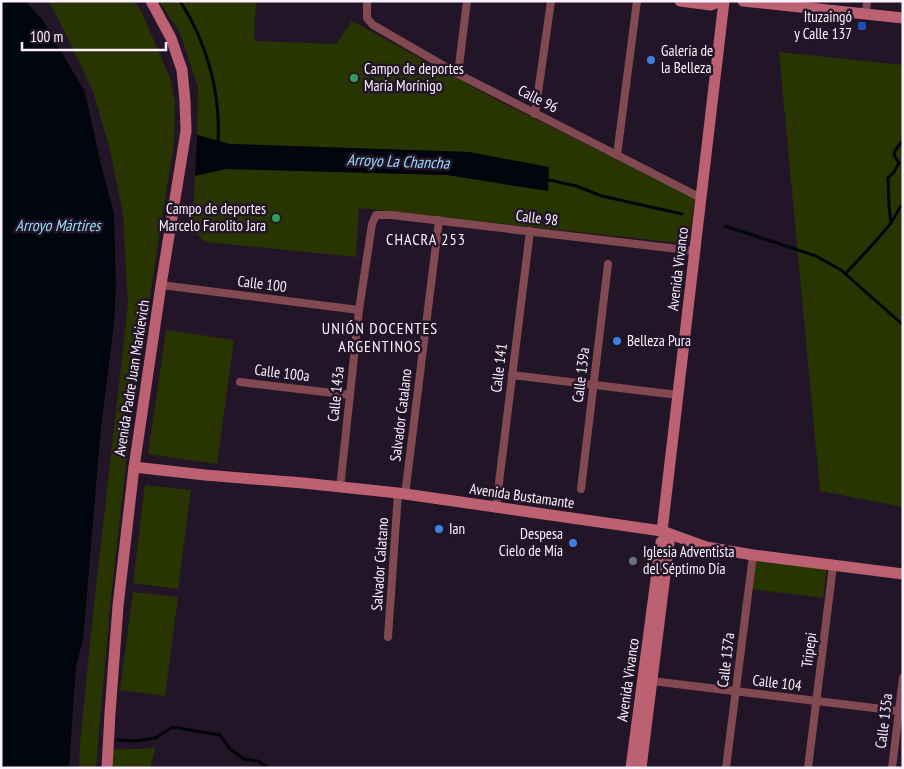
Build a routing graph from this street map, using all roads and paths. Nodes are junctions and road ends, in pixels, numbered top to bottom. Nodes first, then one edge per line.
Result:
1 (152, 1) edge
2 (368, 1) edge
3 (466, 1) edge
4 (551, 1) edge
5 (637, 1) edge
6 (680, 1) edge
7 (720, 1) edge
8 (724, 1) edge
9 (743, 1) edge
10 (867, 1) edge
11 (866, 14) junction
12 (903, 18) edge
13 (458, 74) junction
14 (535, 114) junction
15 (618, 155) junction
16 (701, 198) junction
17 (376, 215) joint
18 (439, 220) junction
19 (530, 231) junction
20 (695, 251) junction
21 (608, 264) dead end
22 (161, 285) junction
23 (359, 310) junction
24 (512, 375) junction
25 (240, 382) dead end
26 (594, 384) junction
27 (350, 395) junction
28 (678, 395) junction
29 (134, 467) junction
30 (340, 488) junction
31 (581, 489) dead end
32 (402, 494) junction
33 (496, 507) junction
34 (664, 535) junction
35 (753, 555) junction
36 (833, 566) junction
37 (903, 574) edge
38 (388, 637) dead end
39 (903, 678) edge
40 (652, 681) junction
41 (735, 692) junction
42 (816, 701) junction
43 (899, 711) junction
44 (107, 768) edge
45 (631, 768) edge
46 (641, 768) edge
47 (726, 768) edge
48 (808, 768) edge
49 (892, 768) edge

1 - 22 street, Avenida Padre Juan Markievich
2 - 13 street, Calle 96
3 - 13 street
4 - 14 street
5 - 15 street
6 - 7 street
8 - 16 street, Avenida Vivanco
9 - 11 street
10 - 11 street
11 - 12 street
13 - 14 street, Calle 96
14 - 15 street, Calle 96
15 - 16 street, Calle 96
16 - 20 street, Avenida Vivanco
17 - 18 street, Calle 98
17 - 23 street, Calle 143a
18 - 19 street, Calle 98
18 - 32 street, Salvador Catalano
19 - 20 street, Calle 98
19 - 24 street, Calle 141
20 - 28 street, Avenida Vivanco
21 - 26 street, Calle 139a
22 - 23 street, Calle 100
22 - 29 street, Avenida Padre Juan Markievich
23 - 27 street, Calle 143a
24 - 26 street
24 - 33 street, Calle 141
25 - 27 street, Calle 100a
26 - 28 street
26 - 31 street, Calle 139a
27 - 30 street, Calle 143a
28 - 34 street, Avenida Vivanco
29 - 30 street, Avenida Bustamante
29 - 44 street, Avenida Padre Juan Markievich
30 - 32 street, Avenida Bustamante
32 - 33 street, Avenida Bustamante
32 - 38 street, Salvador Calatano
33 - 34 street, Avenida Bustamante
34 - 35 street, Avenida Bustamante
34 - 40 street, Avenida Vivanco
34 - 45 street, Avenida Vivanco
35 - 36 street, Avenida Bustamante
35 - 41 street, Calle 137a
36 - 37 street, Avenida Bustamante
36 - 42 street, Tripepi
39 - 43 street, Calle 135a
40 - 41 street, Calle 104
40 - 46 street, Avenida Vivanco
41 - 42 street, Calle 104
41 - 47 street, Calle 137a
42 - 43 street, Calle 104
42 - 48 street, Tripepi
43 - 49 street, Calle 135a

